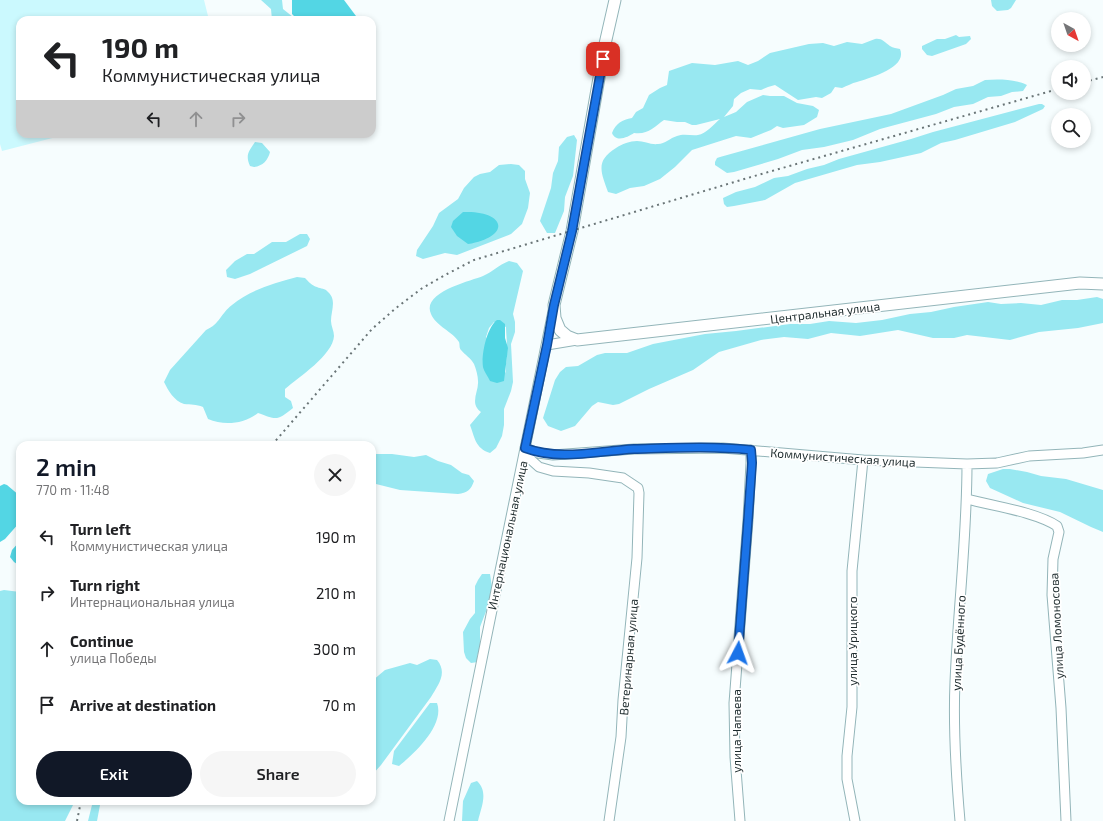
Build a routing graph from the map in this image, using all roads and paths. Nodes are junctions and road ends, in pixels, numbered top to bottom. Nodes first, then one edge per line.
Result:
1 (615, 0) edge
2 (1103, 284) edge
3 (554, 305) junction
4 (577, 340) junction
5 (547, 345) junction
6 (525, 448) junction
7 (751, 450) junction
8 (1103, 450) edge
9 (863, 460) junction
10 (967, 464) junction
11 (967, 499) junction
12 (449, 821) edge
13 (609, 821) edge
14 (740, 821) edge
15 (854, 821) edge
16 (960, 821) edge
17 (1066, 821) edge

1 - 3 street, Интернациональная улица
2 - 4 street, Центральная улица
3 - 4 street
3 - 5 street, Интернациональная улица
4 - 5 street, Центральная улица
5 - 6 street, Интернациональная улица
6 - 7 street, Коммунистическая улица
6 - 12 street, Интернациональная улица
6 - 13 street, Ветеринарная улица
7 - 9 street, Коммунистическая улица
7 - 14 street, улица Чапаева
8 - 10 street, Коммунистическая улица
9 - 10 street, Коммунистическая улица
9 - 15 street, улица Урицкого
10 - 11 street, улица Будённого
11 - 16 street, улица Будённого
11 - 17 street, улица Ломоносова

